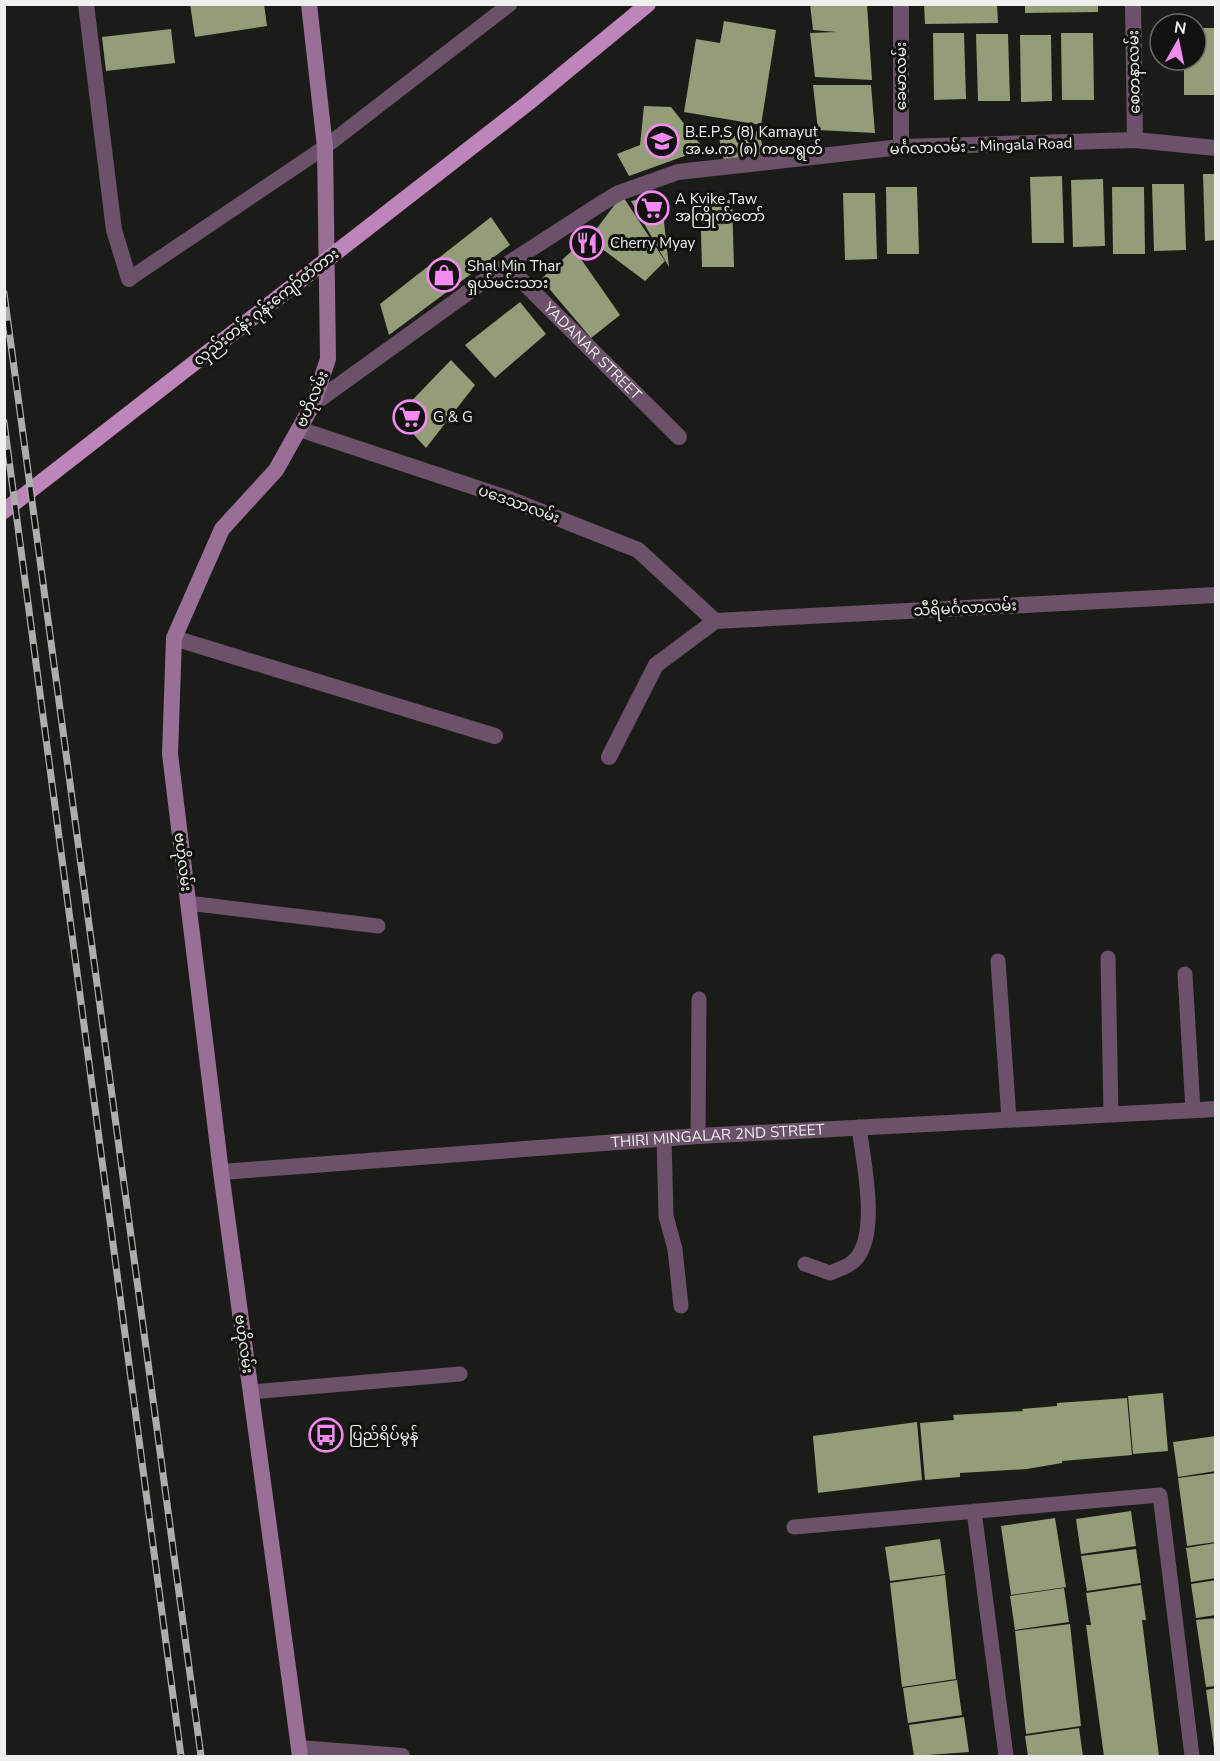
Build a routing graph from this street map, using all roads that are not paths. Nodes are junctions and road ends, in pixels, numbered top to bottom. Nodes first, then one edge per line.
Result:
1 (86, 4) edge
2 (309, 4) edge
3 (510, 4) edge
4 (648, 4) edge
5 (902, 4) edge
6 (1133, 4) edge
7 (1135, 140) junction
8 (325, 147) junction
9 (901, 147) junction
10 (1215, 148) edge
11 (506, 266) junction
12 (129, 279) joint
13 (313, 404) junction
14 (299, 429) junction
15 (679, 437) dead end
16 (4, 511) edge
17 (1215, 595) edge
18 (715, 621) junction
19 (174, 638) junction
20 (495, 736) dead end
21 (609, 757) dead end
22 (188, 903) junction
23 (378, 926) dead end
24 (1108, 958) dead end
25 (998, 961) dead end
26 (1185, 974) dead end
27 (699, 999) dead end
28 (1215, 1109) edge
29 (1193, 1110) junction
30 (1111, 1114) junction
31 (1008, 1119) junction
32 (859, 1127) junction
33 (698, 1136) junction
34 (664, 1138) junction
35 (220, 1172) junction
36 (805, 1264) dead end
37 (681, 1306) dead end
38 (460, 1374) dead end
39 (251, 1392) junction
40 (974, 1511) junction
41 (794, 1527) dead end
42 (299, 1752) edge
43 (402, 1756) edge
44 (1006, 1756) edge
45 (1192, 1756) edge

1 - 12 street
2 - 8 main road, ဗဟိုလမ်း
3 - 8 lane
4 - 16 main road, လှည်းတန်း ဂုန်းကျော်တံတား
5 - 9 street, ခေမာလမ်း
6 - 7 street, စေတနာလမ်း
7 - 9 street, မင်္ဂလာလမ်း - Mingala Road
7 - 10 street, မင်္ဂလာလမ်း - Mingala Road
8 - 12 lane
8 - 13 main road, ဗဟိုလမ်း
9 - 11 street, မင်္ဂလာလမ်း - Mingala Road
11 - 13 street, မင်္ဂလာလမ်း - Mingala Road
11 - 15 street, YADANAR STREET
13 - 14 main road, ဗဟိုလမ်း
14 - 18 street, ပဒေသာလမ်း
14 - 19 main road, ဗဟိုလမ်း
17 - 18 street, သီရိမင်္ဂလာလမ်း
18 - 21 street
19 - 20 street
19 - 22 main road, ဗဟိုလမ်း
22 - 23 lane
22 - 35 main road, ဗဟိုလမ်း
24 - 30 lane
25 - 31 lane
26 - 29 lane
27 - 33 lane
28 - 29 street, THIRI MINGALAR 2ND STREET
29 - 30 street, THIRI MINGALAR 2ND STREET
30 - 31 street, THIRI MINGALAR 2ND STREET
31 - 32 street, THIRI MINGALAR 2ND STREET
32 - 33 street, THIRI MINGALAR 2ND STREET
32 - 36 lane
33 - 34 street, THIRI MINGALAR 2ND STREET
34 - 35 street, THIRI MINGALAR 2ND STREET
34 - 37 lane
35 - 39 main road, ဗဟိုလမ်း
38 - 39 lane
39 - 42 main road, ဗဟိုလမ်း
40 - 41 lane
40 - 44 lane
40 - 45 lane
42 - 43 street

